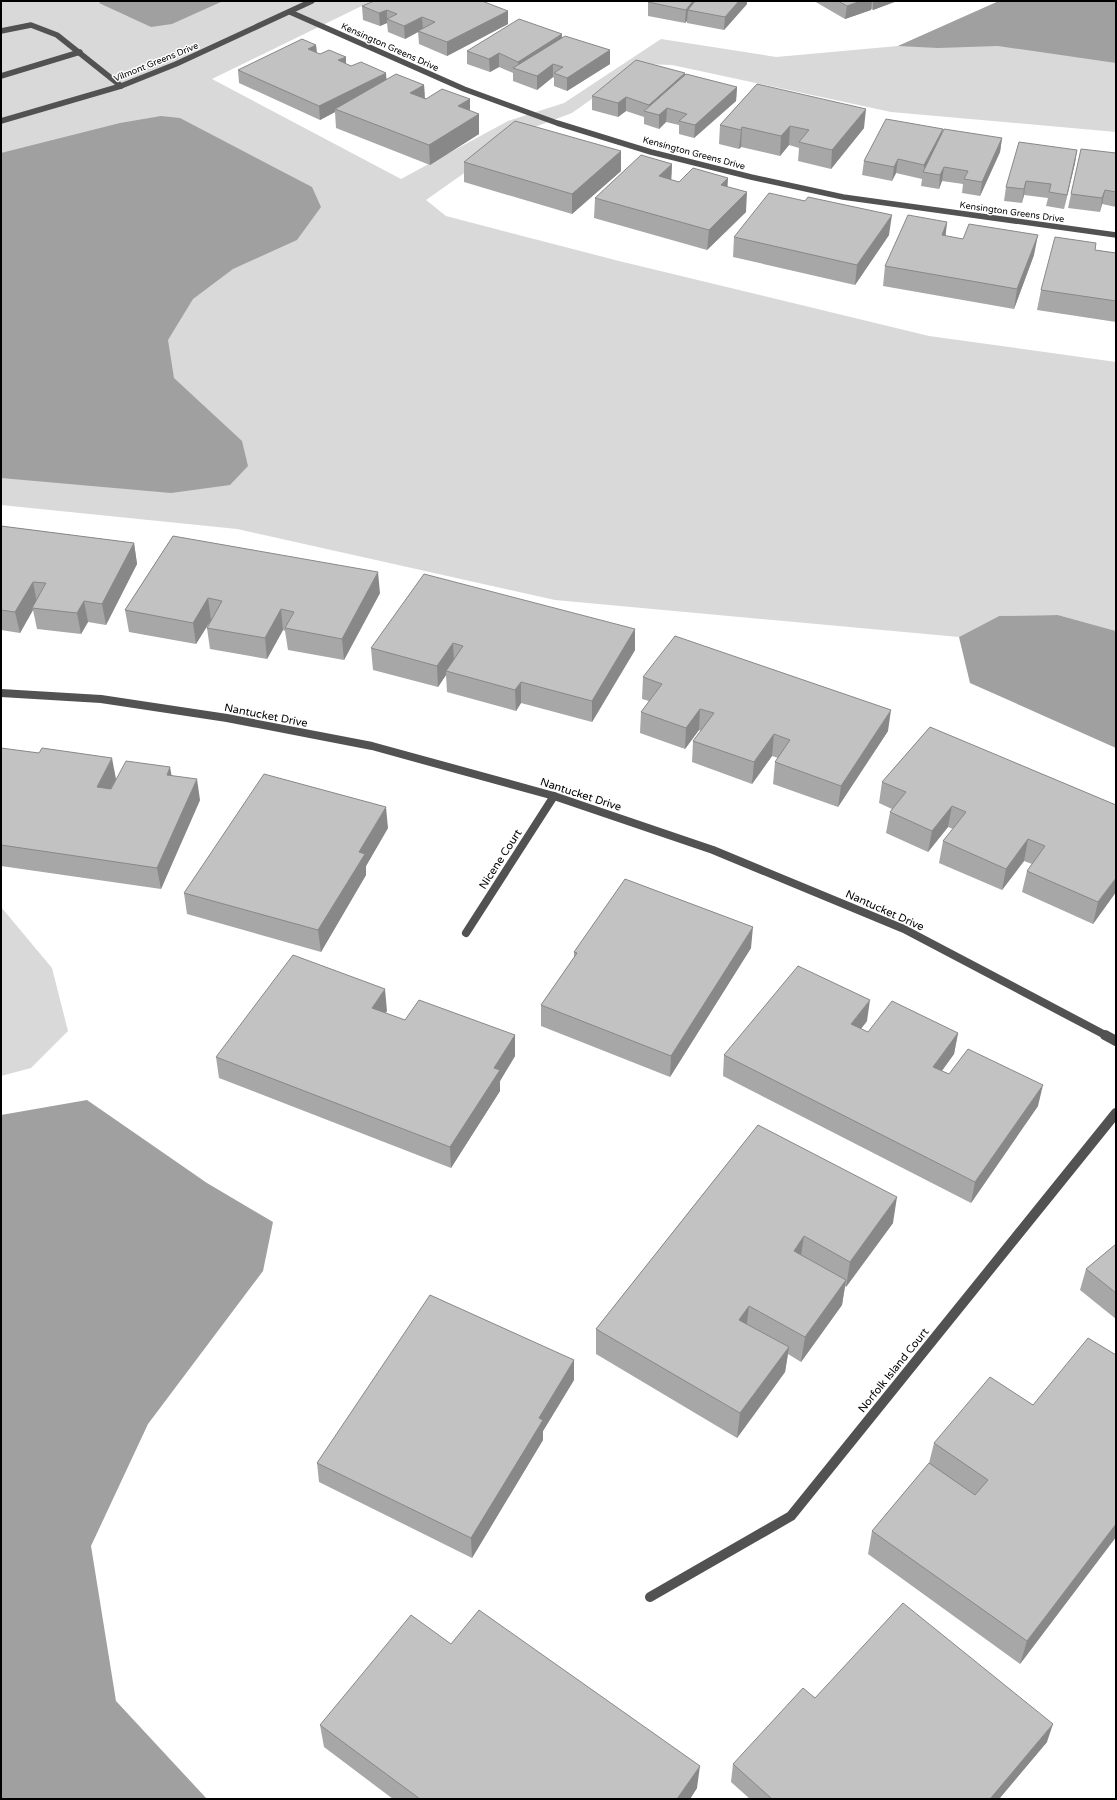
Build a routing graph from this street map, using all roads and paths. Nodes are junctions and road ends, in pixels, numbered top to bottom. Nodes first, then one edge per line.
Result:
1 (312, 1) edge
2 (290, 12) junction
3 (1, 31) edge
4 (80, 52) junction
5 (1, 76) edge
6 (121, 86) junction
7 (1, 120) edge
8 (1116, 235) edge
9 (1, 693) edge
10 (554, 796) junction
11 (466, 933) dead end
12 (1116, 1042) edge
13 (1116, 1113) edge
14 (650, 1597) dead end

1 - 2 street, Vilmont Greens Drive
2 - 6 street, Vilmont Greens Drive
2 - 8 street, Kensington Greens Drive
3 - 4 street
4 - 5 street
4 - 6 street
6 - 7 street, Vilmont Greens Drive
9 - 10 street, Nantucket Drive
10 - 11 street, Nicene Court
10 - 12 street, Nantucket Drive
13 - 14 street, Norfolk Island Court

